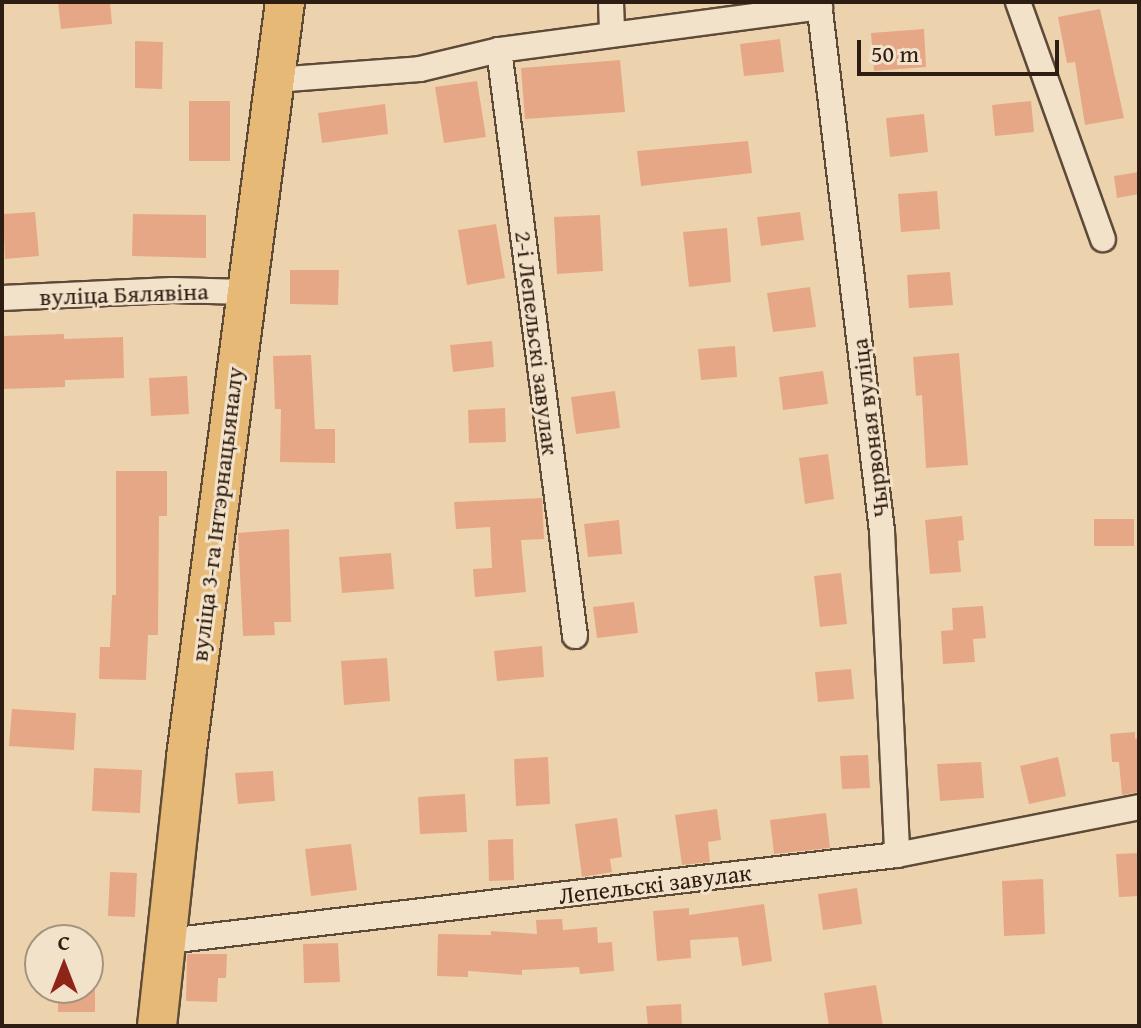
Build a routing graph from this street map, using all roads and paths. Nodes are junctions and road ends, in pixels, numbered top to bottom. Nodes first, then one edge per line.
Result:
1 (285, 2) edge
2 (611, 2) edge
3 (1018, 2) edge
4 (819, 4) edge
5 (612, 34) junction
6 (499, 50) junction
7 (275, 80) junction
8 (1103, 239) dead end
9 (246, 292) junction
10 (2, 298) edge
11 (575, 636) dead end
12 (1139, 807) edge
13 (897, 855) junction
14 (168, 941) junction
15 (157, 1026) edge

1 - 7 main road, вуліца 3-га Інтэрнацыяналу
2 - 5 street
3 - 8 street
4 - 5 street
4 - 13 street, Чырвоная вуліца
5 - 6 street
6 - 7 street
6 - 11 street, 2-і Лепельскі завулак
7 - 9 main road, вуліца 3-га Інтэрнацыяналу
9 - 10 street, вуліца Бялявіна
9 - 14 main road, вуліца 3-га Інтэрнацыяналу
12 - 13 street, Лепельскі завулак
13 - 14 street, Лепельскі завулак
14 - 15 main road, вуліца 3-га Інтэрнацыяналу

